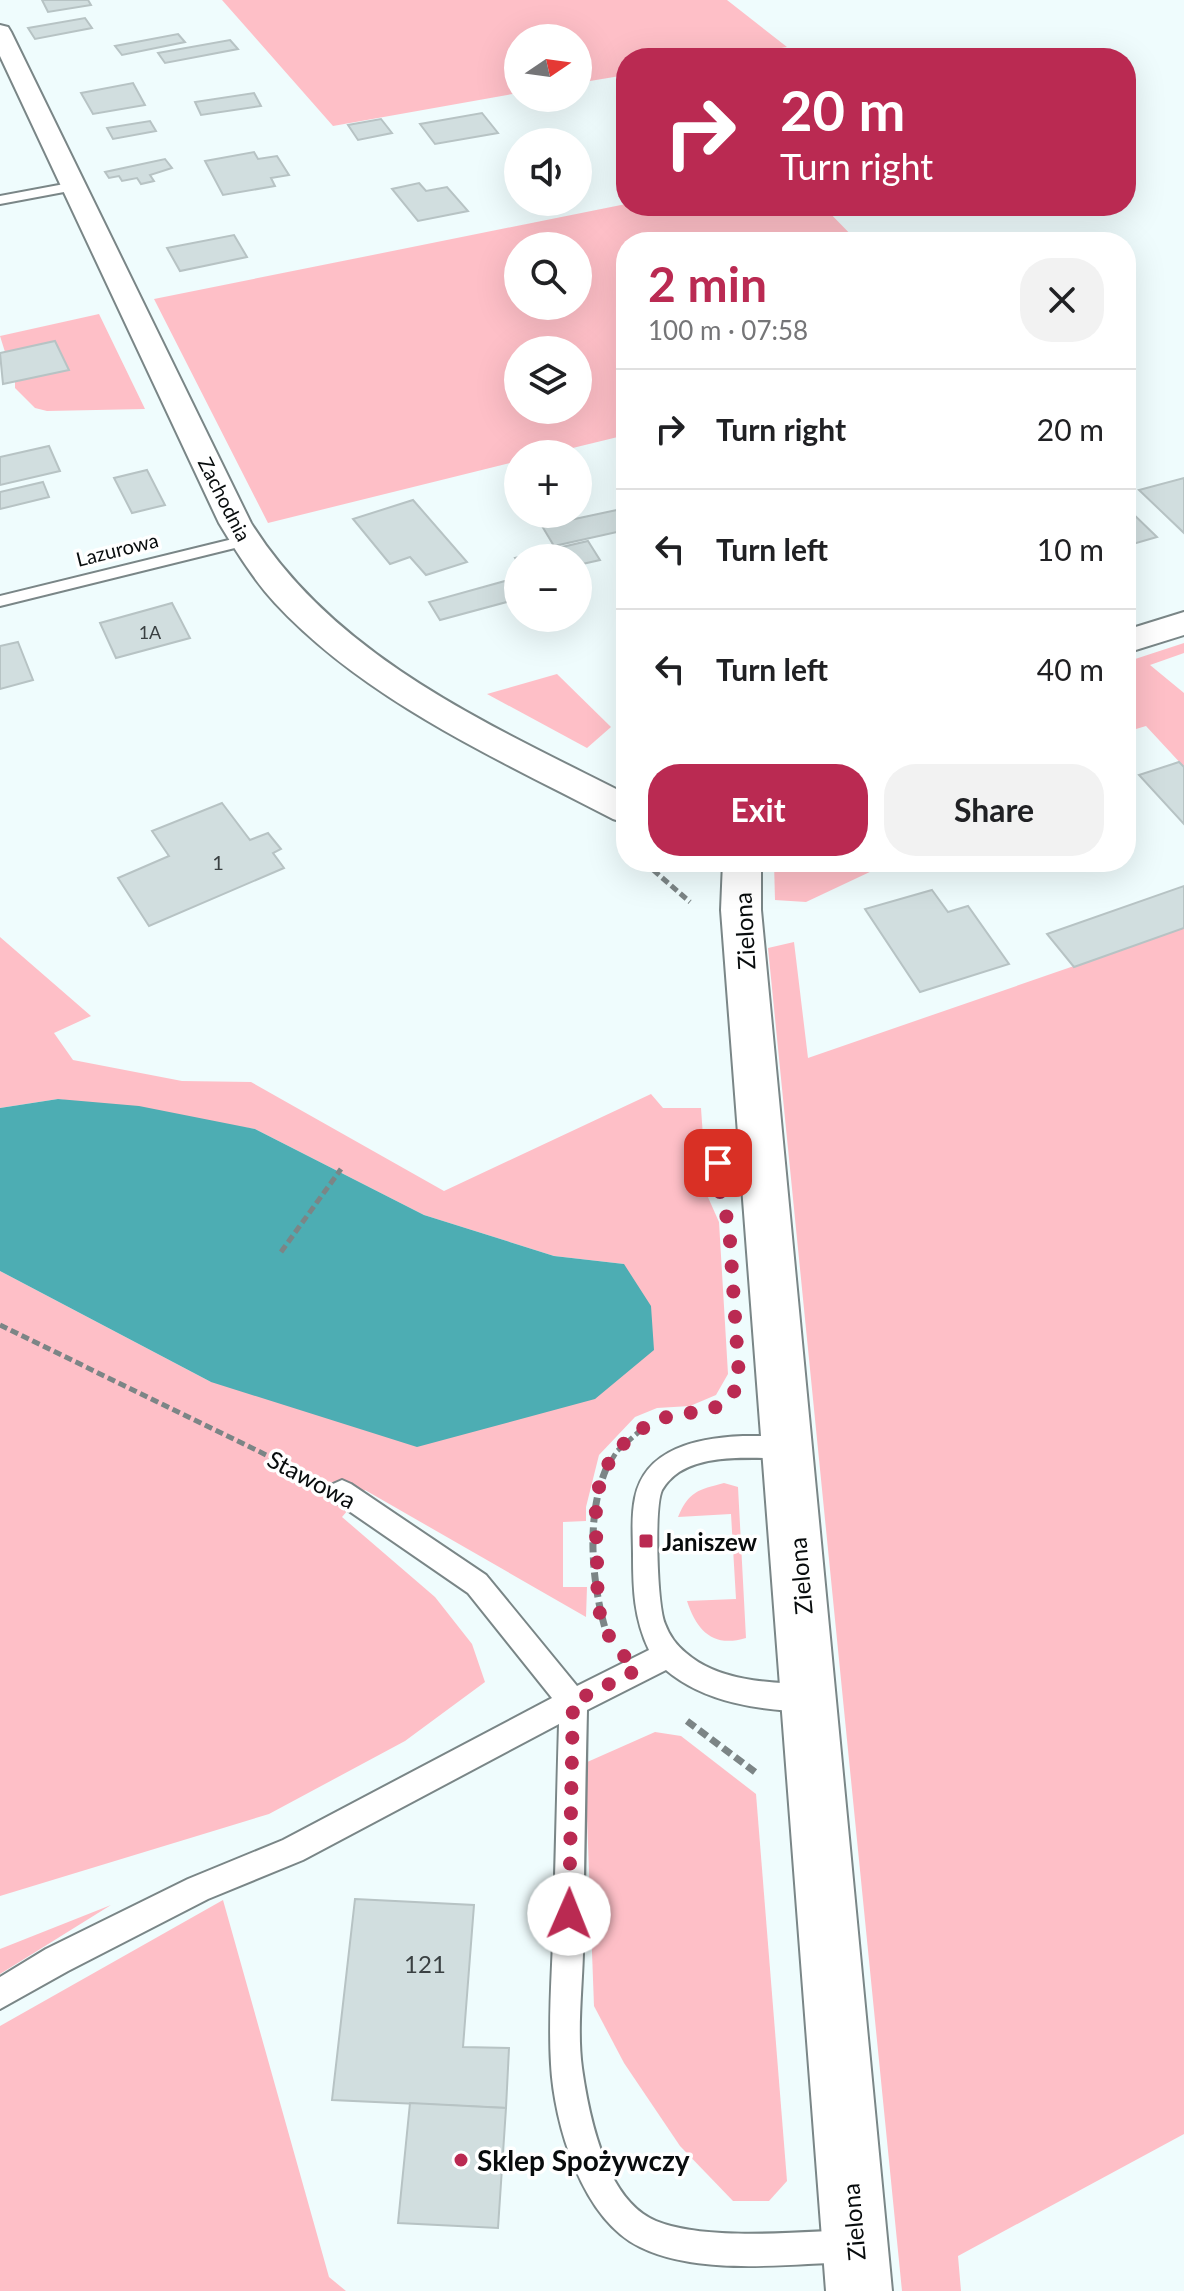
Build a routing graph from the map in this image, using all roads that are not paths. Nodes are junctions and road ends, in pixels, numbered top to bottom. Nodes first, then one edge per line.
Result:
1 (0, 32) edge
2 (75, 186) junction
3 (0, 200) edge
4 (245, 541) junction
5 (0, 601) edge
6 (1184, 623) edge
7 (1136, 639) edge
8 (616, 805) edge
9 (742, 872) edge
10 (788, 1447) junction
11 (342, 1492) road end
12 (670, 1654) junction
13 (810, 1699) junction
14 (573, 1702) junction
15 (0, 1994) edge
16 (857, 2269) edge

1 - 2 street, Zachodnia
2 - 3 lane
2 - 4 street, Zachodnia
4 - 5 lane, Lazurowa
4 - 8 street, Zachodnia
6 - 7 street
9 - 10 street, Zielona
10 - 12 lane
10 - 13 street, Zielona
11 - 14 lane, Stawowa
12 - 13 lane
12 - 14 lane
13 - 16 street, Zielona
14 - 15 lane
14 - 16 lane

